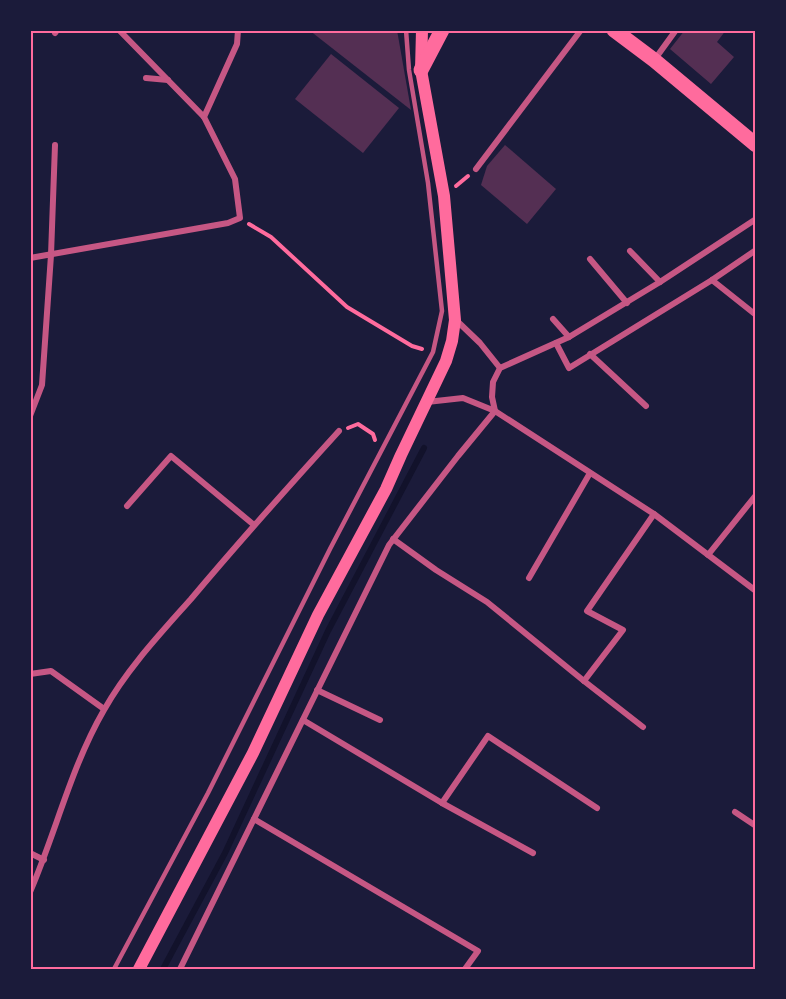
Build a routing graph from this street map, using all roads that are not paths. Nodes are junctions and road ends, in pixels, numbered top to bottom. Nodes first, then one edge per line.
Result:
1 (119, 30) edge
2 (238, 30) edge
3 (406, 30) edge
4 (422, 30) edge
5 (442, 30) edge
6 (581, 30) edge
7 (614, 30) edge
8 (676, 30) edge
9 (654, 60) junction
10 (421, 70) junction
11 (146, 78) dead end
12 (168, 80) junction
13 (204, 117) junction
14 (755, 143) edge
15 (55, 145) dead end
16 (476, 169) road end
17 (756, 219) edge
18 (756, 250) edge
19 (630, 251) dead end
20 (51, 255) junction
21 (30, 258) edge
22 (590, 259) dead end
23 (712, 280) junction
24 (660, 282) junction
25 (627, 303) junction
26 (756, 315) edge
27 (553, 319) dead end
28 (456, 320) junction
29 (569, 337) junction
30 (556, 343) junction
31 (590, 354) junction
32 (500, 368) junction
33 (427, 402) junction
34 (646, 406) dead end
35 (495, 411) junction
36 (30, 416) edge
37 (339, 431) road end
38 (591, 473) junction
39 (756, 495) edge
40 (127, 506) dead end
41 (654, 514) junction
42 (254, 525) junction
43 (393, 539) junction
44 (708, 555) junction
45 (529, 578) dead end
46 (756, 591) edge
47 (30, 674) edge
48 (584, 681) junction
49 (317, 690) junction
50 (104, 709) junction
51 (303, 720) junction
52 (380, 720) dead end
53 (643, 728) dead end
54 (442, 803) junction
55 (597, 808) dead end
56 (735, 812) dead end
57 (254, 819) junction
58 (756, 826) edge
59 (30, 853) edge
60 (533, 853) dead end
61 (44, 860) junction
62 (30, 892) edge
63 (114, 969) edge
64 (139, 969) edge
65 (180, 969) edge
66 (465, 969) edge

1 - 12 street
2 - 13 street
3 - 63 lane
4 - 10 main road
5 - 10 main road
6 - 16 street
7 - 9 main road
8 - 9 street
9 - 14 main road
10 - 28 main road
11 - 12 street
12 - 13 street
13 - 20 street
15 - 20 street
17 - 24 street
18 - 23 street
19 - 24 street
20 - 21 street
20 - 36 street
22 - 25 street
23 - 26 street
23 - 31 street
24 - 25 street
25 - 29 street
27 - 29 street
28 - 32 street
28 - 33 main road
29 - 30 street
30 - 31 street
30 - 32 street
31 - 34 street
32 - 35 street
33 - 35 street
33 - 64 main road
35 - 38 street
35 - 43 street
37 - 42 street
38 - 41 street
38 - 45 street
39 - 44 street
40 - 42 street
41 - 44 street
41 - 48 street
42 - 50 street
43 - 48 street
43 - 49 street
44 - 46 street
47 - 50 street
48 - 53 street
49 - 51 street
49 - 52 street
50 - 61 street
51 - 54 street
51 - 57 street
54 - 55 street
54 - 60 street
56 - 58 street
57 - 65 street
57 - 66 street
59 - 61 street
61 - 62 street

